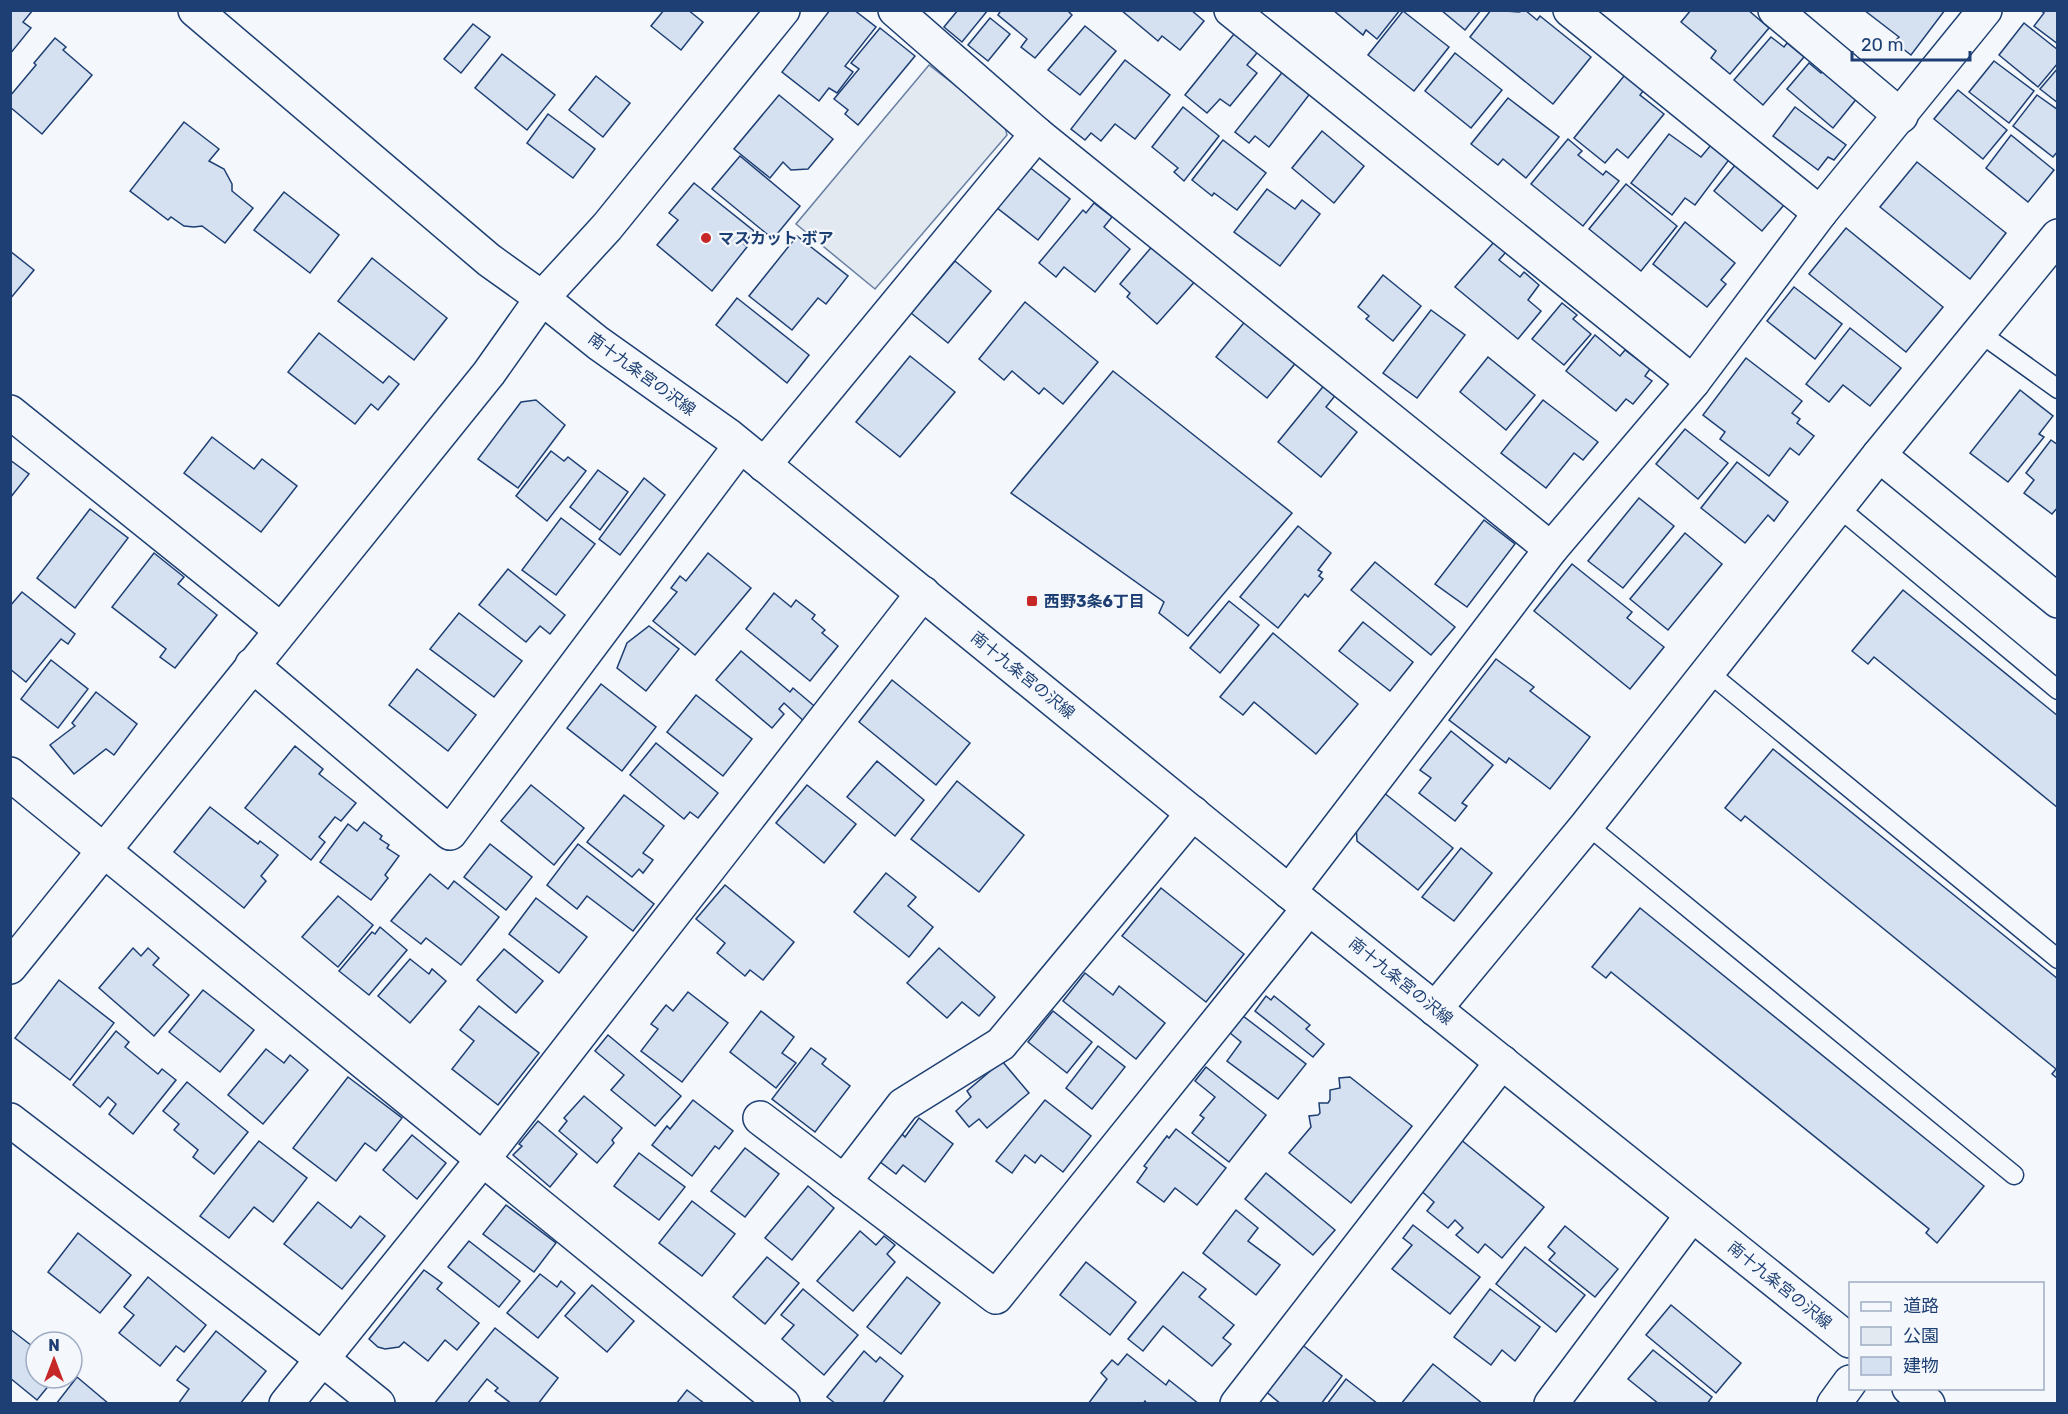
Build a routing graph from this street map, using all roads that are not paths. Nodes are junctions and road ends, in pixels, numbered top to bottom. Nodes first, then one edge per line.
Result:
1 (195, 10) edge
2 (783, 10) edge
3 (895, 10) edge
4 (1230, 10) edge
5 (1570, 10) edge
6 (1775, 10) edge
7 (1985, 10) edge
8 (1901, 116) junction
9 (1037, 134) junction
10 (1820, 213) junction
11 (2058, 236) edge
12 (542, 298) junction
13 (1980, 333) junction
14 (1693, 382) junction
15 (2058, 389) edge
16 (10, 412) edge
17 (752, 455) junction
18 (1879, 456) junction
19 (1838, 507) junction
20 (1551, 549) junction
21 (923, 593) junction
22 (2058, 601) edge
23 (281, 630) junction
24 (252, 665) junction
25 (1708, 672) junction
26 (2058, 690) edge
27 (10, 774) edge
28 (1193, 813) junction
29 (1587, 825) junction
30 (105, 850) junction
31 (1299, 900) junction
32 (2058, 959) edge
33 (10, 967) edge
34 (1435, 1009) junction
35 (1502, 1062) junction
36 (760, 1118) dead end
37 (10, 1120) edge
38 (483, 1159) junction
39 (2014, 1175) dead end
40 (844, 1182) junction
41 (1692, 1215) junction
42 (1849, 1339) edge
43 (321, 1358) junction
44 (1849, 1385) edge
45 (1910, 1390) edge
46 (286, 1404) edge
47 (378, 1404) edge
48 (783, 1404) edge
49 (1237, 1404) edge
50 (1551, 1404) edge
51 (1834, 1404) edge
52 (1928, 1404) edge

1 - 12 street, 南十九条宮の沢線
2 - 12 street
3 - 9 street
4 - 14 street
5 - 10 street
6 - 8 street
7 - 8 street
8 - 10 street
9 - 17 street
9 - 20 street
10 - 14 street
11 - 13 street
12 - 17 street, 南十九条宮の沢線
12 - 23 street
13 - 15 lane
13 - 18 street
14 - 20 street
16 - 23 street
17 - 21 street, 南十九条宮の沢線
17 - 24 street
18 - 19 street
18 - 22 street
19 - 25 street
19 - 26 lane
20 - 31 street
21 - 28 street, 南十九条宮の沢線
21 - 38 street
23 - 24 street
24 - 30 street
25 - 29 street
25 - 32 lane
27 - 30 street
28 - 31 street, 南十九条宮の沢線
28 - 40 street
29 - 34 street
29 - 39 lane
30 - 33 street
30 - 38 street
31 - 34 street, 南十九条宮の沢線
31 - 40 street
34 - 35 street, 南十九条宮の沢線
35 - 41 street, 南十九条宮の沢線
35 - 49 street
36 - 40 street
37 - 43 street
38 - 43 street
38 - 48 street
41 - 42 street, 南十九条宮の沢線
41 - 50 street
43 - 46 street
43 - 47 street
44 - 51 street
45 - 52 street

